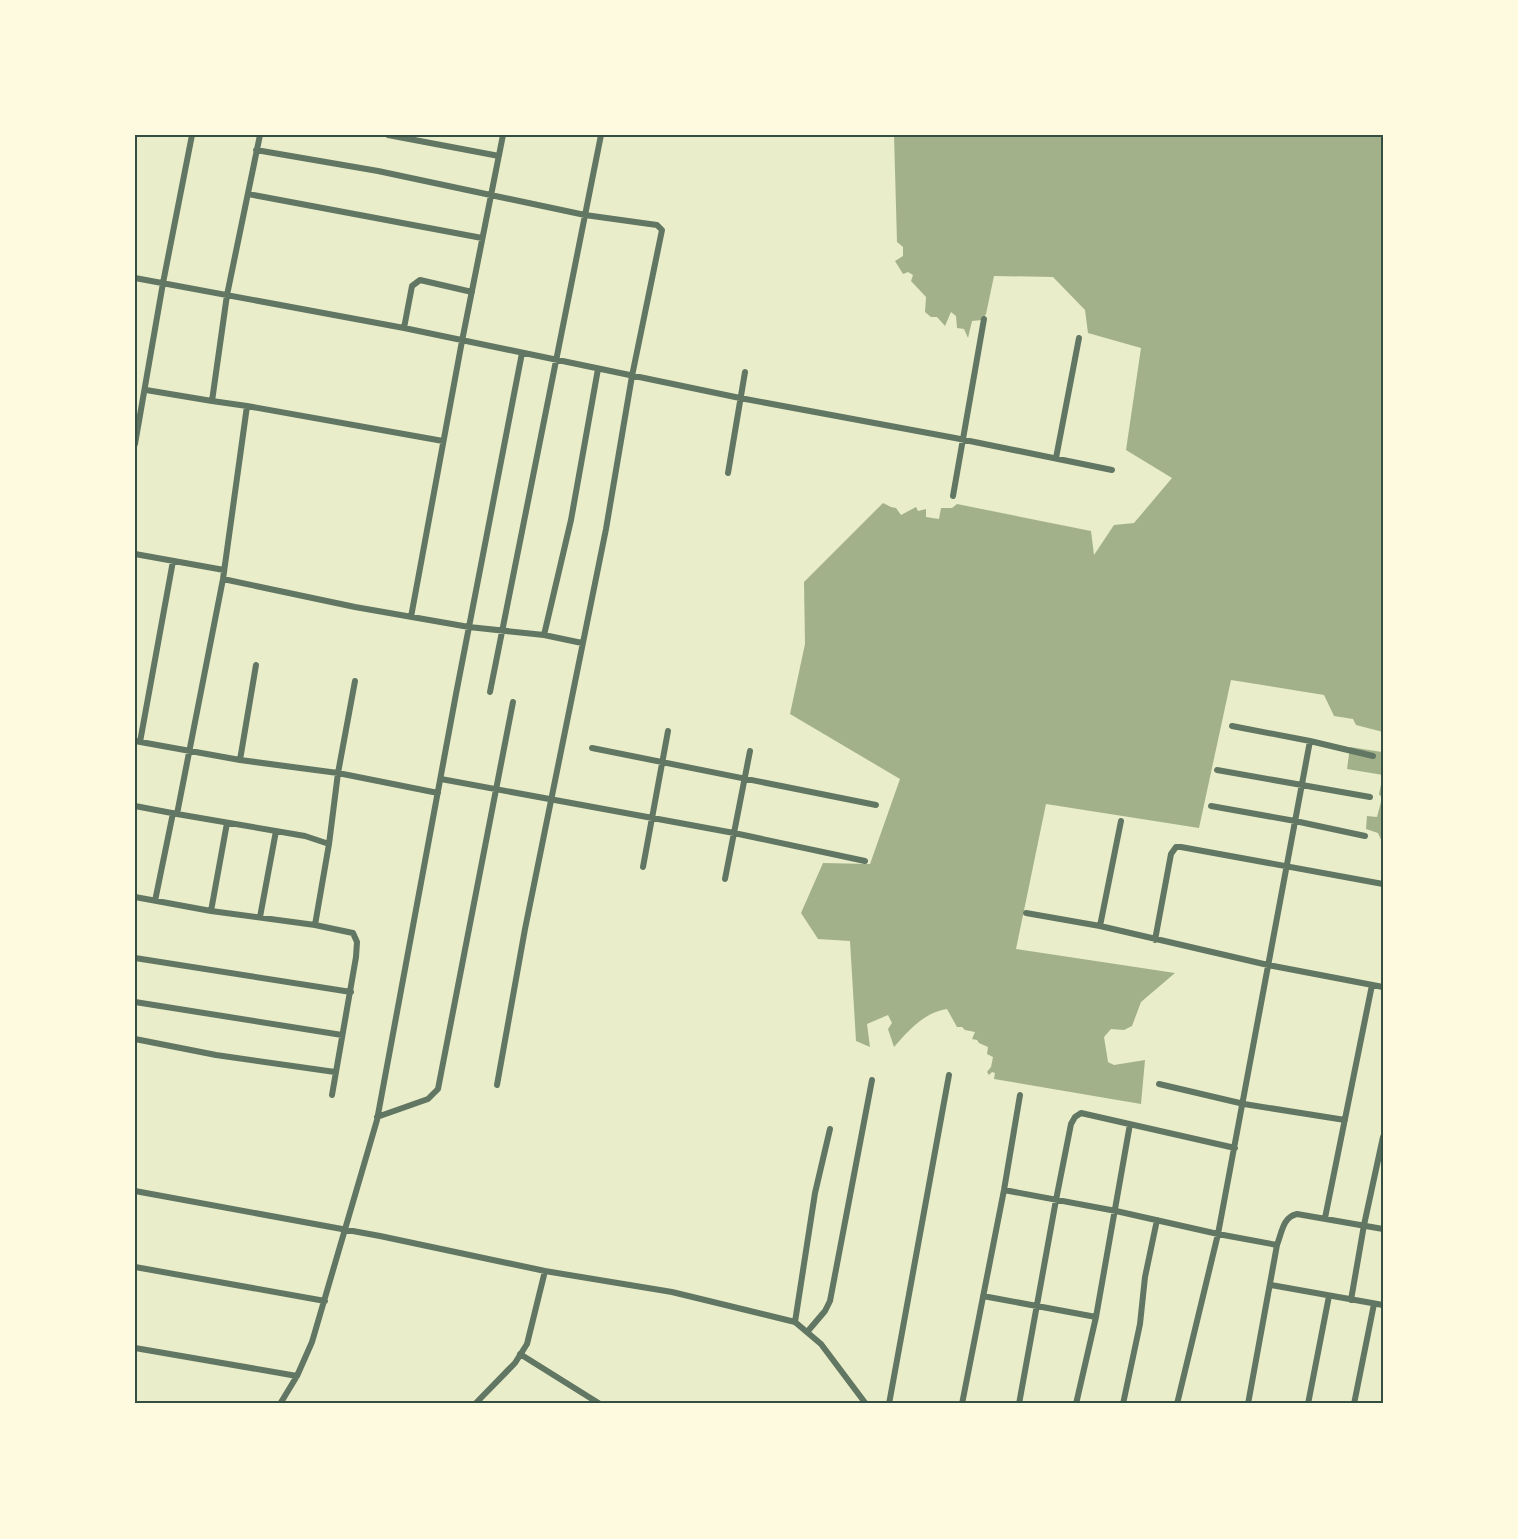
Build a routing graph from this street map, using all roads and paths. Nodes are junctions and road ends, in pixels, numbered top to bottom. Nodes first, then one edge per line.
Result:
1 (192, 135) edge
2 (260, 135) edge
3 (388, 135) edge
4 (503, 135) edge
5 (601, 135) edge
6 (256, 150) junction
7 (499, 156) junction
8 (248, 194) junction
9 (491, 195) junction
10 (585, 215) junction
11 (482, 238) junction
12 (135, 278) edge
13 (163, 283) junction
14 (472, 292) junction
15 (227, 295) junction
16 (984, 319) dead end
17 (404, 328) junction
18 (1079, 338) dead end
19 (462, 341) junction
20 (522, 353) junction
21 (556, 360) junction
22 (598, 369) junction
23 (745, 372) dead end
24 (632, 376) junction
25 (146, 390) junction
26 (740, 398) junction
27 (212, 401) junction
28 (247, 406) junction
29 (137, 422) edge
30 (962, 439) junction
31 (443, 441) junction
32 (135, 444) edge
33 (1056, 458) junction
34 (1112, 470) dead end
35 (728, 472) dead end
36 (953, 496) dead end
37 (135, 554) edge
38 (172, 561) junction
39 (224, 570) junction
40 (223, 579) junction
41 (411, 617) junction
42 (469, 627) junction
43 (502, 632) junction
44 (544, 635) junction
45 (582, 643) junction
46 (256, 665) dead end
47 (355, 681) dead end
48 (490, 692) dead end
49 (513, 702) dead end
50 (1232, 726) dead end
51 (668, 731) dead end
52 (137, 741) edge
53 (1310, 741) junction
54 (592, 748) dead end
55 (189, 750) junction
56 (750, 751) dead end
57 (1373, 756) dead end
58 (240, 760) junction
59 (663, 762) junction
60 (1217, 770) dead end
61 (338, 773) junction
62 (441, 779) junction
63 (744, 779) junction
64 (1302, 784) junction
65 (495, 789) junction
66 (438, 794) junction
67 (1370, 797) dead end
68 (550, 800) junction
69 (876, 805) dead end
70 (135, 806) edge
71 (1211, 806) dead end
72 (175, 814) junction
73 (652, 818) junction
74 (1121, 821) dead end
75 (1295, 821) junction
76 (227, 823) junction
77 (276, 831) junction
78 (734, 833) junction
79 (1365, 836) dead end
80 (329, 844) junction
81 (865, 861) dead end
82 (1286, 866) junction
83 (643, 867) dead end
84 (725, 879) dead end
85 (1383, 884) edge
86 (135, 897) edge
87 (155, 901) junction
88 (211, 911) junction
89 (1026, 913) dead end
90 (260, 917) junction
91 (315, 925) junction
92 (1100, 926) junction
93 (1155, 940) junction
94 (135, 958) edge
95 (1268, 965) junction
96 (1372, 985) junction
97 (1383, 987) edge
98 (351, 992) junction
99 (135, 1002) edge
100 (342, 1035) junction
101 (135, 1039) edge
102 (335, 1072) junction
103 (949, 1075) dead end
104 (872, 1080) dead end
105 (1160, 1084) dead end
106 (497, 1085) dead end
107 (332, 1095) dead end
108 (1020, 1095) dead end
109 (1244, 1104) junction
110 (377, 1117) junction
111 (1345, 1120) junction
112 (1130, 1124) junction
113 (830, 1130) dead end
114 (1383, 1137) edge
115 (1235, 1148) junction
116 (1004, 1190) junction
117 (135, 1191) edge
118 (1056, 1200) junction
119 (1116, 1211) junction
120 (1325, 1218) junction
121 (1157, 1220) junction
122 (1364, 1225) junction
123 (346, 1229) junction
124 (1383, 1229) edge
125 (1218, 1234) junction
126 (1278, 1245) junction
127 (135, 1267) edge
128 (545, 1271) junction
129 (1271, 1285) junction
130 (983, 1296) junction
131 (1329, 1296) junction
132 (1351, 1300) junction
133 (325, 1301) junction
134 (1374, 1304) junction
135 (1383, 1305) edge
136 (1037, 1306) junction
137 (1096, 1317) junction
138 (795, 1322) junction
139 (808, 1331) junction
140 (135, 1348) edge
141 (520, 1354) junction
142 (297, 1376) junction
143 (280, 1404) edge
144 (475, 1404) edge
145 (600, 1404) edge
146 (866, 1404) edge
147 (889, 1404) edge
148 (962, 1404) edge
149 (1019, 1404) edge
150 (1076, 1404) edge
151 (1123, 1404) edge
152 (1177, 1404) edge
153 (1248, 1404) edge
154 (1308, 1404) edge
155 (1354, 1404) edge

1 - 13 street
2 - 6 street
3 - 7 street
4 - 7 street
5 - 10 street
6 - 8 street
6 - 9 street
7 - 9 street
8 - 11 street
8 - 15 street
9 - 10 street
9 - 11 street
10 - 21 street
10 - 24 street
11 - 14 street
12 - 13 street
13 - 15 street
13 - 25 street
14 - 17 street
14 - 19 street
15 - 17 street
15 - 27 street
16 - 30 street
17 - 19 street
18 - 33 street
19 - 20 street
19 - 31 street
20 - 21 street
20 - 42 street
21 - 22 street
21 - 43 street
22 - 24 street
22 - 44 street
23 - 26 street
24 - 26 street
24 - 45 street
25 - 27 street
25 - 29 street
26 - 30 street
26 - 35 street
27 - 28 street
28 - 31 street
28 - 39 street
29 - 32 street
30 - 33 street
30 - 36 street
31 - 41 street
33 - 34 street
37 - 38 street
38 - 39 street
38 - 52 street
39 - 40 street
40 - 41 street
40 - 55 street
41 - 42 street
42 - 43 street
42 - 62 street
43 - 44 street
43 - 48 street
44 - 45 street
45 - 68 street
46 - 58 street
47 - 61 street
49 - 65 street
50 - 53 street
51 - 59 street
52 - 55 street
53 - 57 street
53 - 64 street
54 - 59 street
55 - 58 street
55 - 72 street
56 - 63 street
58 - 61 street
59 - 63 street
59 - 73 street
60 - 64 street
61 - 66 street
61 - 80 street
62 - 65 street
62 - 66 street
63 - 69 street
63 - 78 street
64 - 67 street
64 - 75 street
65 - 68 street
65 - 110 street
66 - 110 street
68 - 73 street
68 - 106 street
70 - 72 street
71 - 75 street
72 - 76 street
72 - 87 street
73 - 78 street
73 - 83 street
74 - 92 street
75 - 79 street
75 - 82 street
76 - 77 street
76 - 88 street
77 - 80 street
77 - 90 street
78 - 81 street
78 - 84 street
80 - 91 street
82 - 85 street
82 - 93 street
82 - 95 street
86 - 87 street
87 - 88 street
88 - 90 street
89 - 92 street
90 - 91 street
91 - 98 street
92 - 93 street
93 - 95 street
94 - 98 street
95 - 96 street
95 - 109 street
96 - 97 street
96 - 111 street
98 - 100 street
99 - 100 street
100 - 102 street
101 - 102 street
102 - 107 street
103 - 147 street
104 - 139 street
105 - 109 street
108 - 116 street
109 - 111 street
109 - 115 street
110 - 123 street
111 - 120 street
112 - 115 street
112 - 118 street
112 - 119 street
113 - 138 street
114 - 122 street
115 - 125 street
116 - 118 street
116 - 130 street
117 - 123 street
118 - 119 street
118 - 136 street
119 - 121 street
119 - 137 street
120 - 122 street
120 - 126 street
121 - 125 street
121 - 151 street
122 - 124 street
122 - 132 street
123 - 128 street
123 - 133 street
125 - 126 street
125 - 152 street
126 - 129 street
127 - 133 street
128 - 138 street
128 - 141 street
129 - 131 street
129 - 153 street
130 - 136 street
130 - 148 street
131 - 132 street
131 - 154 street
132 - 134 street
133 - 142 street
134 - 135 street
134 - 155 street
136 - 137 street
136 - 149 street
137 - 150 street
138 - 139 street
139 - 146 street
140 - 142 street
141 - 144 street
141 - 145 street
142 - 143 street

